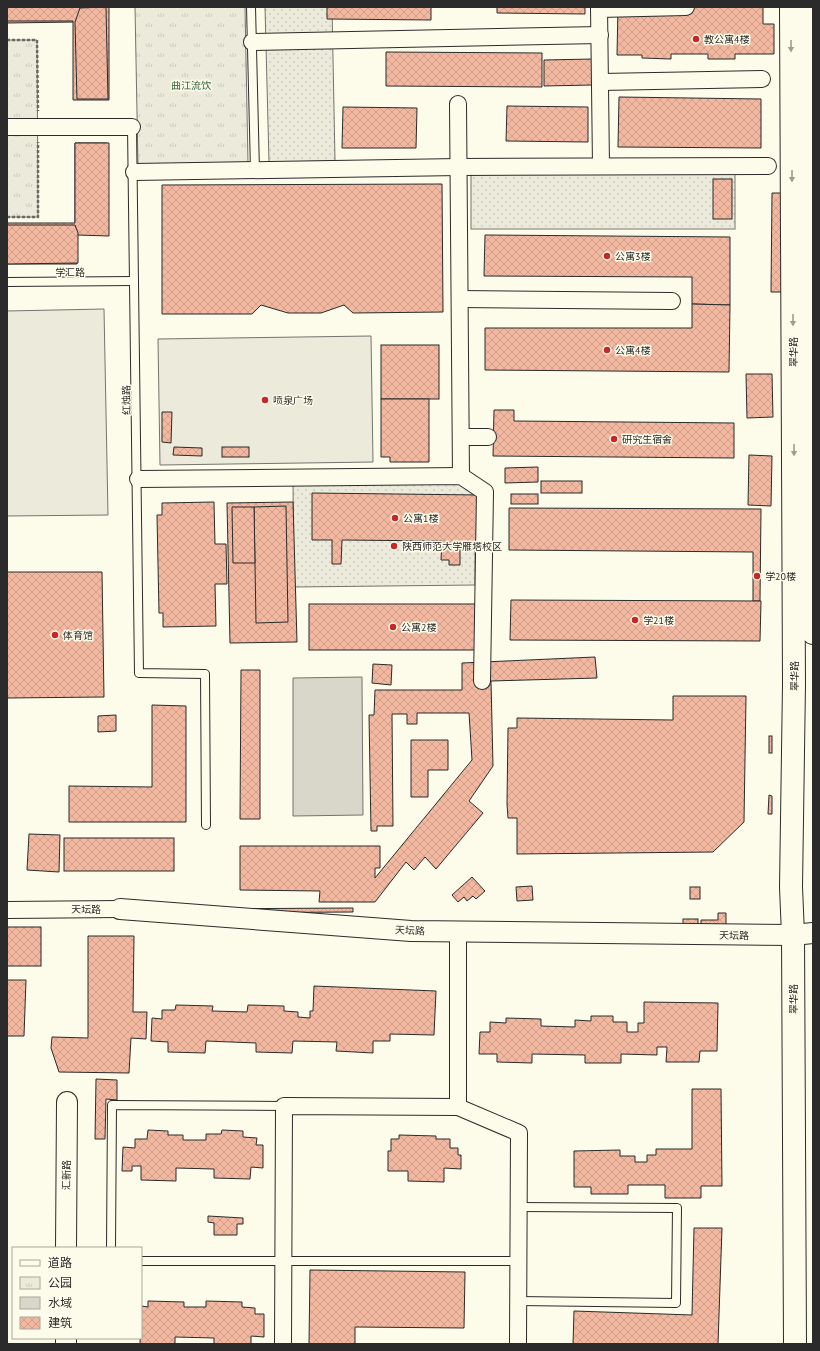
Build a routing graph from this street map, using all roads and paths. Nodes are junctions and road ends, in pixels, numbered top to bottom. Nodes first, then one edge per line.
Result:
1 (251, 7) edge
2 (686, 7) edge
3 (791, 7) edge
4 (810, 7) edge
5 (599, 8) edge
6 (600, 35) junction
7 (7, 40) edge
8 (252, 42) junction
9 (762, 79) dead end
10 (601, 82) junction
11 (458, 104) dead end
12 (7, 127) edge
13 (38, 127) junction
14 (132, 127) joint
15 (601, 166) junction
16 (768, 166) dead end
17 (458, 167) junction
18 (255, 171) junction
19 (134, 172) junction
20 (7, 218) edge
21 (134, 281) junction
22 (7, 282) edge
23 (805, 290) edge
24 (460, 299) junction
25 (672, 301) dead end
26 (461, 437) junction
27 (488, 437) dead end
28 (461, 476) junction
29 (138, 479) junction
30 (813, 633) edge
31 (482, 681) dead end
32 (206, 825) dead end
33 (120, 909) joint
34 (7, 910) edge
35 (458, 931) junction
36 (803, 934) edge
37 (67, 1102) dead end
38 (284, 1106) junction
39 (458, 1107) junction
40 (519, 1207) junction
41 (66, 1247) edge
42 (111, 1247) edge
43 (142, 1261) edge
44 (283, 1261) junction
45 (518, 1261) junction
46 (518, 1301) junction
47 (283, 1344) edge
48 (518, 1344) edge
49 (795, 1344) edge

1 - 8 lane
2 - 5 street
3 -> 23 main road, 翠华路
4 - 23 main road, 翠华路
5 - 6 street
6 - 8 street
6 - 10 street
7 - 13 path
8 - 18 lane
9 - 10 street
10 - 15 street
11 - 17 street
12 - 13 street
13 - 14 street
13 - 20 path
14 - 19 lane, 红烛路
15 - 16 street
15 - 17 street
17 - 18 street
17 - 24 street
18 - 19 street
19 - 21 lane, 红烛路
21 - 22 lane, 学汇路
21 - 29 lane, 红烛路
23 - 30 main road, 翠华路
23 -> 36 main road, 翠华路
24 - 25 street
24 - 26 street
26 - 27 street
26 - 28 street
28 - 29 street
28 - 31 street
29 - 32 lane, 红烛路
33 - 34 street, 天坛路
33 - 35 street, 天坛路
35 - 36 street, 天坛路
35 - 39 street
36 - 49 main road, 翠华路
37 - 41 street, 汇新路
38 - 39 street
38 - 42 lane
38 - 44 street
39 - 40 street
40 - 45 street
40 - 46 lane
43 - 44 lane
44 - 45 lane
44 - 47 street
45 - 46 street
46 - 48 street

